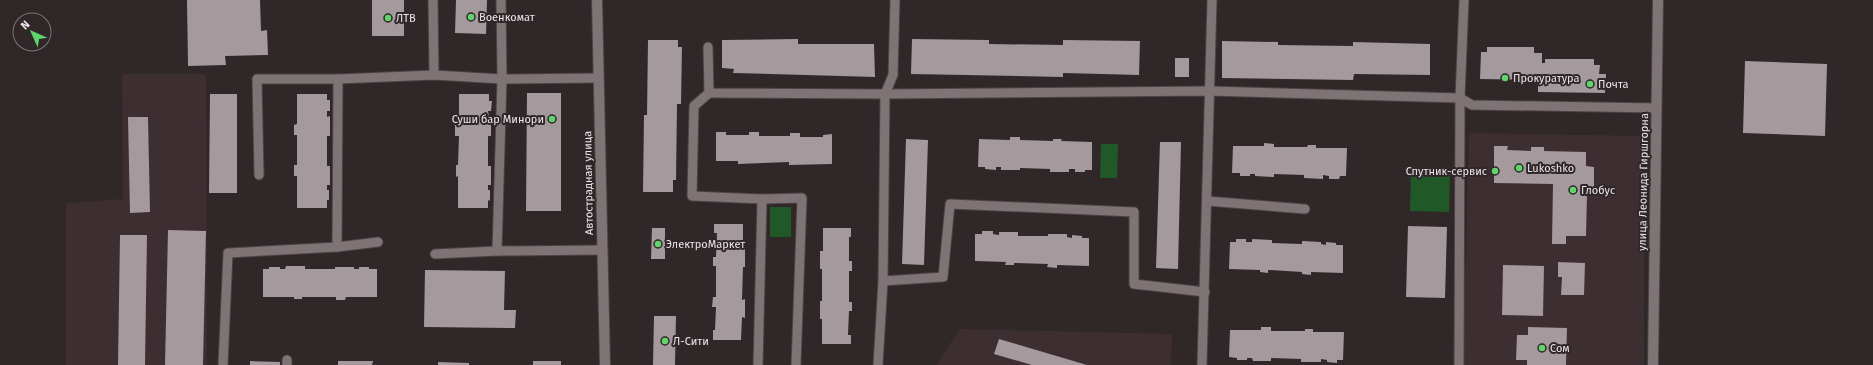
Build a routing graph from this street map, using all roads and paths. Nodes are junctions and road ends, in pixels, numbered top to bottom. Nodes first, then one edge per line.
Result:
1 (433, 0) edge
2 (502, 0) edge
3 (597, 0) edge
4 (895, 0) edge
5 (1212, 0) edge
6 (1464, 0) edge
7 (1658, 0) edge
8 (708, 47) dead end
9 (434, 75) junction
10 (502, 78) junction
11 (597, 78) junction
12 (338, 79) junction
13 (1209, 91) junction
14 (709, 93) junction
15 (885, 94) junction
16 (1460, 98) junction
17 (1656, 108) junction
18 (259, 175) dead end
19 (762, 199) junction
20 (1207, 201) junction
21 (1305, 209) dead end
22 (378, 242) dead end
23 (337, 247) junction
24 (601, 250) junction
25 (497, 251) junction
26 (435, 254) dead end
27 (883, 281) junction
28 (1205, 292) junction
29 (223, 365) edge
30 (605, 365) edge
31 (758, 365) edge
32 (796, 365) edge
33 (878, 365) edge
34 (1202, 365) edge
35 (1459, 365) edge
36 (1653, 365) edge

1 - 9 lane
2 - 10 lane
3 - 11 main road, Автострадная улица
4 - 15 lane
5 - 13 lane
6 - 16 lane
7 - 17 main road, улица Леонида Гиршгорна
8 - 14 lane
9 - 10 lane
9 - 12 lane
10 - 11 lane
10 - 25 lane
11 - 24 main road, Автострадная улица
12 - 18 lane
12 - 23 lane
13 - 15 lane
13 - 16 lane
13 - 20 lane
14 - 15 lane
14 - 19 lane
15 - 27 lane
16 - 17 lane
16 - 35 lane
17 - 36 main road, улица Леонида Гиршгорна
19 - 31 lane
19 - 32 lane
20 - 21 lane
20 - 28 lane
22 - 23 lane
23 - 29 lane
24 - 25 lane
24 - 30 main road, Автострадная улица
25 - 26 lane
27 - 28 lane
27 - 33 lane
28 - 34 lane

